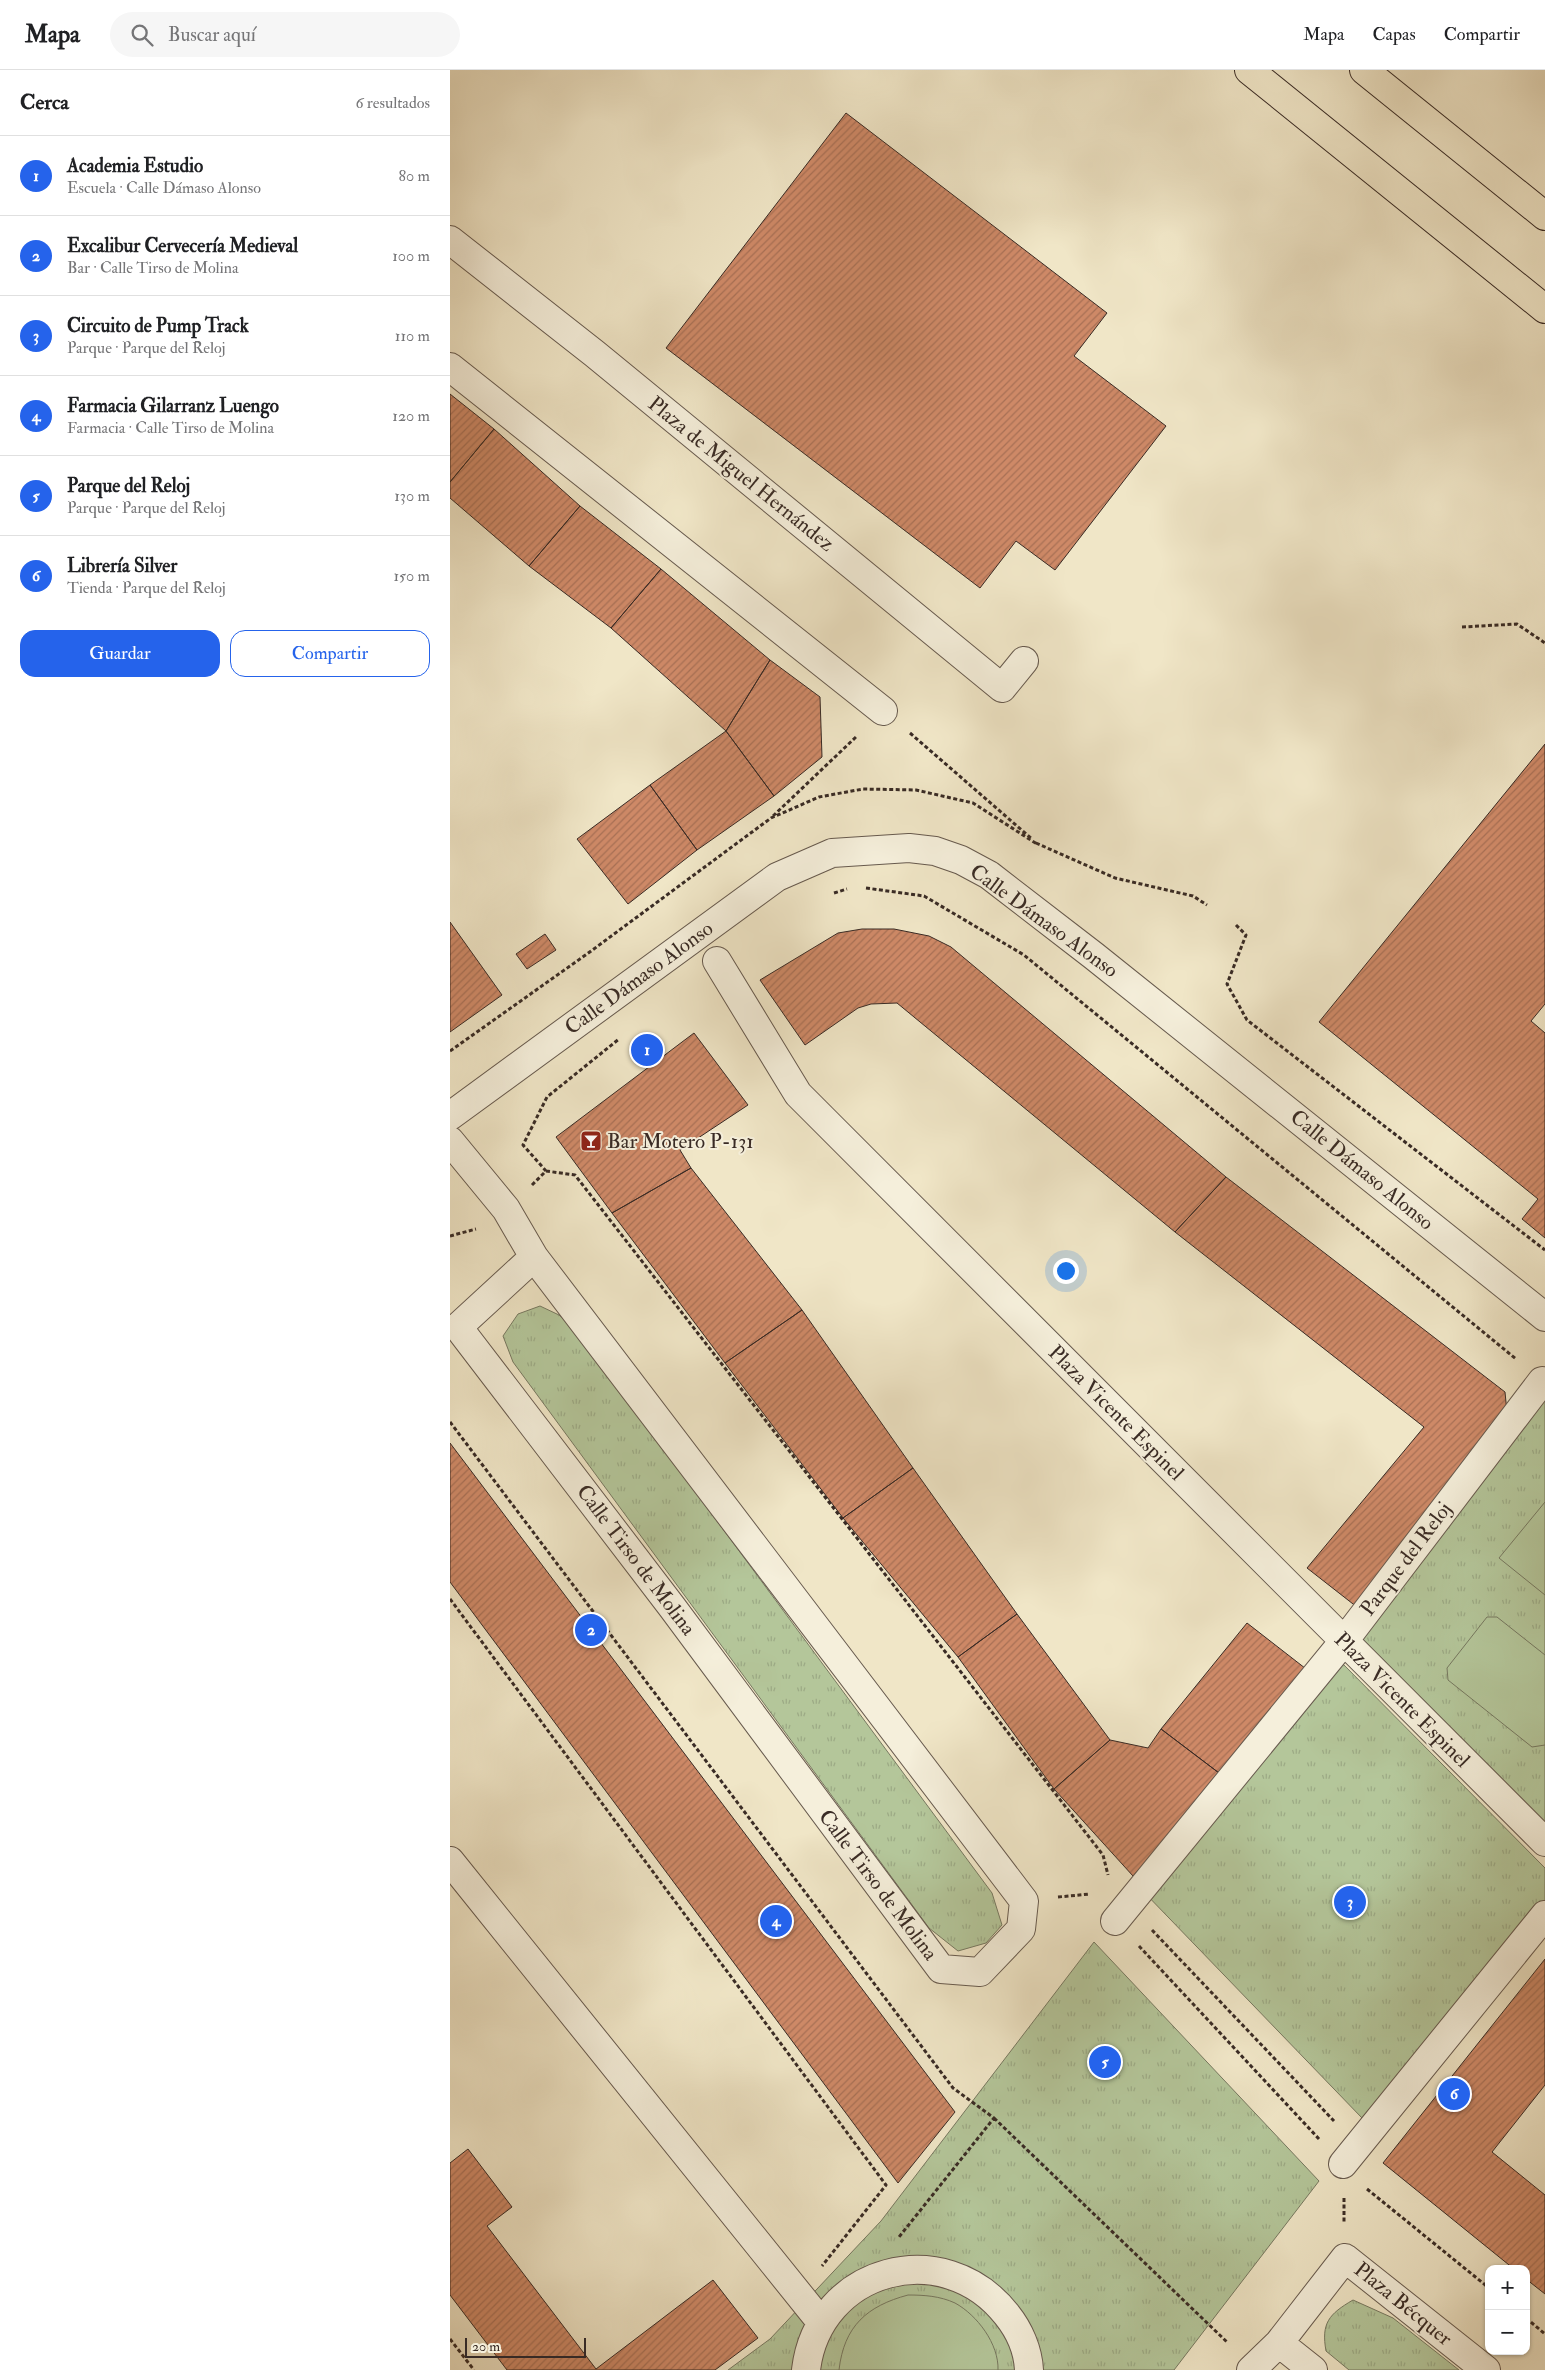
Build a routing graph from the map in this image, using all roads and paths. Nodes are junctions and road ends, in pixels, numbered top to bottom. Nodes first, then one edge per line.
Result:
1 (1249, 70) edge
2 (1364, 70) edge
3 (1545, 216) edge
4 (450, 240) edge
5 (1545, 309) edge
6 (450, 367) edge
7 (1462, 628) dead end
8 (1545, 642) edge
9 (1024, 661) dead end
10 (883, 711) junction
11 (771, 818) junction
12 (1037, 844) junction
13 (855, 887) dead end
14 (864, 888) dead end
15 (830, 895) dead end
16 (1207, 906) dead end
17 (1236, 925) dead end
18 (717, 961) dead end
19 (624, 1035) dead end
20 (450, 1051) edge
21 (450, 1116) edge
22 (450, 1141) edge
23 (546, 1171) junction
24 (527, 1190) dead end
25 (484, 1226) dead end
26 (450, 1236) edge
27 (1545, 1250) edge
28 (534, 1257) junction
29 (1545, 1317) edge
30 (1542, 1381) joint
31 (450, 1422) edge
32 (450, 1598) edge
33 (1344, 1641) junction
34 (1545, 1842) edge
35 (450, 1861) edge
36 (1024, 1901) junction
37 (1122, 1912) junction
38 (1545, 1915) edge
39 (994, 2118) junction
40 (1350, 2155) junction
41 (898, 2238) dead end
42 (1345, 2258) junction
43 (1485, 2285) edge
44 (800, 2294) junction
45 (1530, 2321) edge
46 (821, 2322) junction
47 (1545, 2334) edge
48 (450, 2339) edge
49 (1279, 2343) junction
50 (1252, 2369) edge
51 (474, 2370) edge
52 (806, 2370) edge
53 (1029, 2370) edge
54 (1313, 2370) edge
55 (1486, 2370) edge

1 - 5 main road
2 - 3 main road
4 - 9 street, Plaza de Miguel Hernández
6 - 10 street
7 - 8 path
10 - 11 path
10 - 12 path
11 - 12 path
11 - 20 path
12 - 16 path
13 - 15 path
14 - 30 path
17 - 27 path
18 - 33 street, Plaza Vicente Espinel
19 - 23 path
21 - 29 street, Calle Dámaso Alonso
22 - 28 street
23 - 24 path
23 - 37 path
25 - 26 path
28 - 36 street
28 - 36 street, Calle Tirso de Molina
30 - 33 street, Parque del Reloj
31 - 39 path
32 - 44 path
33 - 34 street, Plaza Vicente Espinel
33 - 37 street, Parque del Reloj
35 - 44 street
36 - 37 path
37 - 40 path
37 - 40 path
38 - 40 street
39 - 41 path
39 - 50 path
40 - 42 path
40 - 43 path
42 - 49 street, Plaza Bécquer
42 - 55 street, Plaza Bécquer
44 - 46 street
45 - 47 path
46 - 52 street
46 - 53 street
48 - 51 path
49 - 50 street
49 - 54 street

